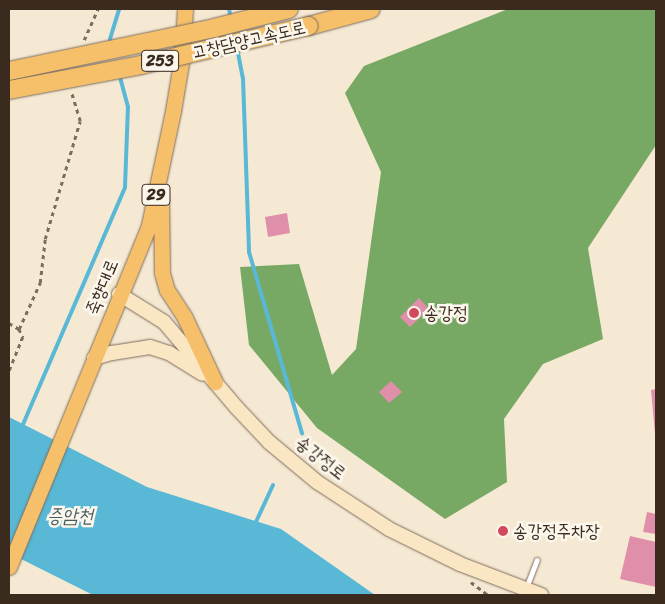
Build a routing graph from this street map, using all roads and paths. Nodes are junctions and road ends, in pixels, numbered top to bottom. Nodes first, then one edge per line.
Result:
1 (98, 9) edge
2 (185, 9) edge
3 (289, 9) edge
4 (370, 9) edge
5 (82, 46) dead end
6 (9, 71) edge
7 (70, 87) dead end
8 (9, 90) edge
9 (161, 173) junction
10 (119, 294) junction
11 (9, 323) edge
12 (19, 329) junction
13 (91, 365) junction
14 (9, 371) edge
15 (215, 382) junction
16 (537, 560) dead end
17 (9, 567) edge
18 (525, 591) junction
19 (540, 595) edge

1 - 5 path
2 - 9 main road, 죽향대로 / 29
3 - 6 highway, 고창담양고속도로 / 253, bridge
4 - 8 highway, 고창담양고속도로 / 253, bridge
7 - 12 path
9 - 10 main road, 죽향대로 / 29
9 - 15 main road
10 - 13 main road, 죽향대로 / 29
10 - 15 main road, 송강정로
11 - 12 path
12 - 14 path
13 - 15 main road
13 - 17 main road, 죽향대로 / 29
15 - 18 main road, 송강정로
16 - 18 lane
18 - 19 main road, 송강정로

